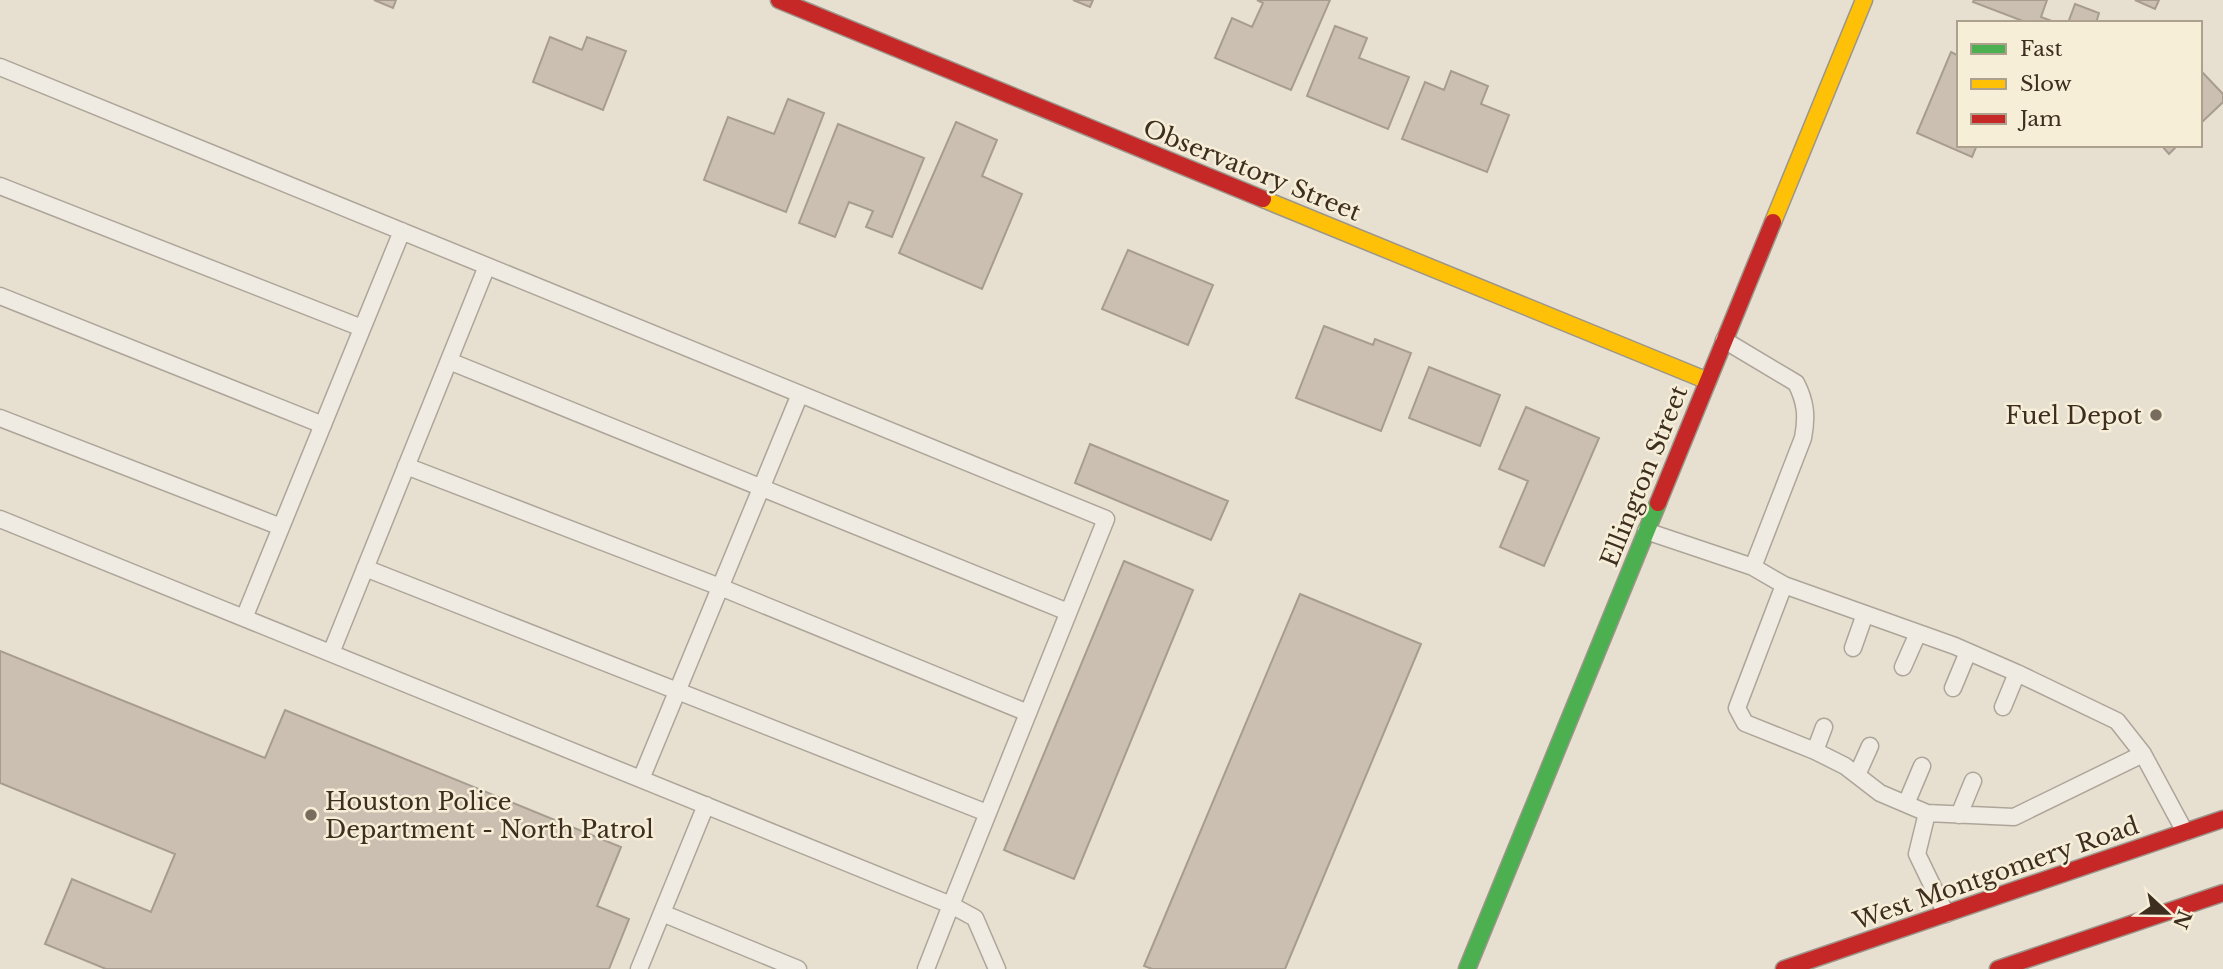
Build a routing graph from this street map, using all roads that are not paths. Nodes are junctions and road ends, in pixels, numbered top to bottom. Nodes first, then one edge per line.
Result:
1 (779, 0) edge
2 (1864, 0) edge
3 (0, 67) edge
4 (0, 186) edge
5 (402, 230) junction
6 (487, 266) junction
7 (0, 296) edge
8 (362, 328) junction
9 (1724, 340) junction
10 (449, 360) junction
11 (1707, 382) junction
12 (800, 394) junction
13 (0, 418) edge
14 (323, 425) junction
15 (406, 466) junction
16 (761, 489) junction
17 (0, 519) edge
18 (281, 527) junction
19 (1646, 531) junction
20 (1753, 567) junction
21 (365, 568) junction
22 (1784, 585) junction
23 (720, 587) junction
24 (1068, 612) junction
25 (1866, 614) junction
26 (244, 618) junction
27 (1918, 633) junction
28 (1853, 648) dead end
29 (1968, 652) junction
30 (331, 653) junction
31 (1903, 667) dead end
32 (2017, 673) junction
33 (1953, 688) dead end
34 (677, 690) junction
35 (2003, 707) dead end
36 (1028, 713) junction
37 (1824, 727) dead end
38 (1870, 746) dead end
39 (1815, 751) junction
40 (2143, 754) junction
41 (1922, 765) dead end
42 (1857, 775) junction
43 (640, 779) junction
44 (1973, 781) dead end
45 (1906, 804) junction
46 (706, 806) junction
47 (987, 813) junction
48 (1927, 813) junction
49 (1958, 814) junction
50 (2223, 820) edge
51 (2185, 832) junction
52 (2223, 893) edge
53 (951, 905) junction
54 (662, 913) junction
55 (1946, 914) junction
56 (639, 969) edge
57 (798, 969) edge
58 (926, 969) edge
59 (997, 969) edge
60 (1467, 969) edge
61 (1784, 969) edge
62 (1997, 969) edge

1 - 11 street, Observatory Street
2 - 9 street, Ellington Street
3 - 5 lane
4 - 8 lane
5 - 6 lane
5 - 8 lane
6 - 10 lane
6 - 12 lane
7 - 14 lane
8 - 14 lane
9 - 11 street, Ellington Street
9 - 20 lane
10 - 15 lane
10 - 16 lane
11 - 19 street, Ellington Street
12 - 16 lane
12 - 24 lane
13 - 18 lane
14 - 18 lane
15 - 21 lane
15 - 23 lane
16 - 23 lane
16 - 24 lane
17 - 26 lane
18 - 26 lane
19 - 20 lane
19 - 60 street, Ellington Street
20 - 22 lane
21 - 30 lane
21 - 34 lane
22 - 25 lane
22 - 39 lane
23 - 34 lane
23 - 36 lane
24 - 36 lane
25 - 27 lane
25 - 28 lane
26 - 30 lane
27 - 29 lane
27 - 31 lane
29 - 32 lane
29 - 33 lane
30 - 43 lane
32 - 35 lane
32 - 40 lane
34 - 43 lane
34 - 47 lane
36 - 47 lane
37 - 39 lane
38 - 42 lane
39 - 42 lane
40 - 49 lane
40 - 51 lane
41 - 45 lane
42 - 45 lane
43 - 46 lane
44 - 49 lane
45 - 48 lane
46 - 53 lane
46 - 54 lane
47 - 53 lane
48 - 49 lane
48 - 55 lane
50 - 51 street, West Montgomery Road
51 - 55 street, West Montgomery Road
52 - 62 street
53 - 58 lane
53 - 59 lane
54 - 56 lane
54 - 57 lane
55 - 61 street, West Montgomery Road

